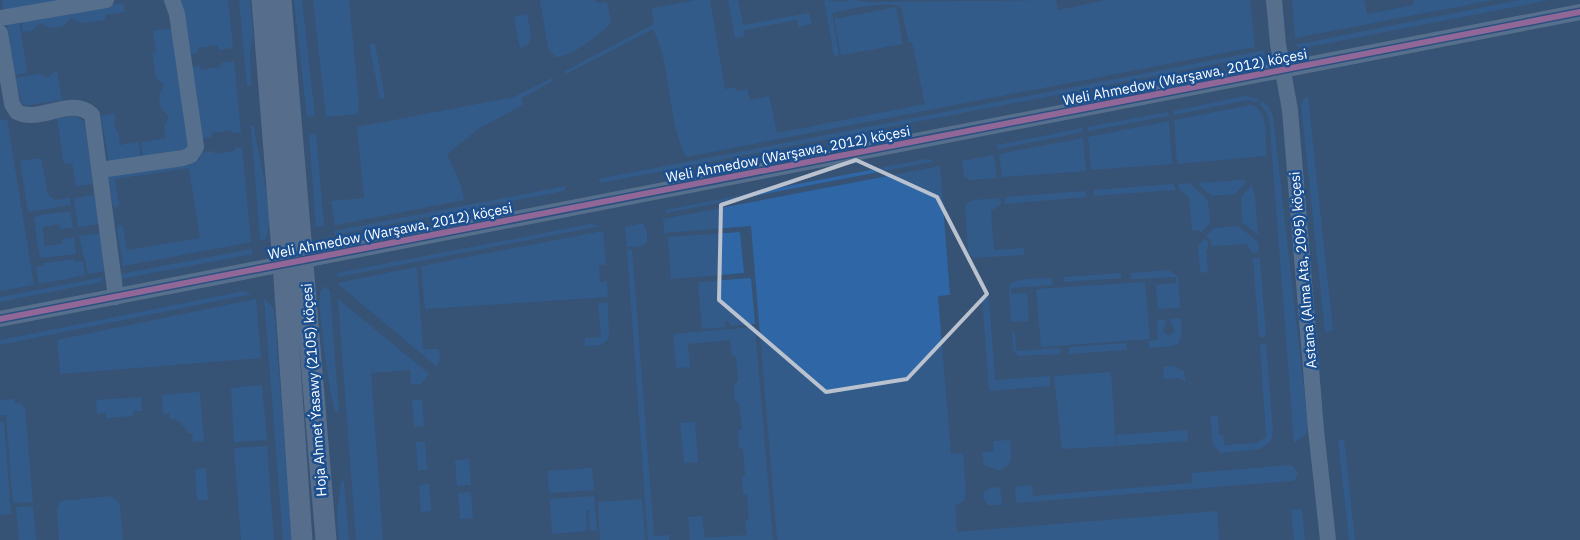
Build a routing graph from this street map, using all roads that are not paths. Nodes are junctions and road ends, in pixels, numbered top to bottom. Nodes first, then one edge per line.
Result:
1 (106, 0) edge
2 (172, 0) edge
3 (262, 0) edge
4 (281, 0) edge
5 (1274, 0) edge
6 (1580, 12) edge
7 (0, 18) edge
8 (0, 33) edge
9 (1283, 71) junction
10 (100, 170) junction
11 (304, 260) junction
12 (283, 264) junction
13 (116, 297) junction
14 (0, 319) edge
15 (302, 540) edge
16 (326, 540) edge
17 (1328, 540) edge

1 - 7 street
2 - 10 street
3 - 12 main road, Hoja Ahmet Ýasawy (2105) köçesi
4 - 11 main road, Hoja Ahmet Ýasawy (2105) köçesi
5 - 9 street, Astana (Alma Ata, 2095) köçesi
6 - 9 street, Weli Ahmedow (Warşawa, 2012) köçesi
8 - 10 street
9 - 11 street, Weli Ahmedow (Warşawa, 2012) köçesi
9 - 17 street, Astana (Alma Ata, 2095) köçesi
10 - 13 street
11 - 12 street, Weli Ahmedow (Warşawa, 2012) köçesi
11 - 16 main road, Hoja Ahmet Ýasawy (2105) köçesi
12 - 13 street, Weli Ahmedow (Warşawa, 2012) köçesi
12 - 15 main road, Hoja Ahmet Ýasawy (2105) köçesi
13 - 14 street, Weli Ahmedow (Warşawa, 2012) köçesi

